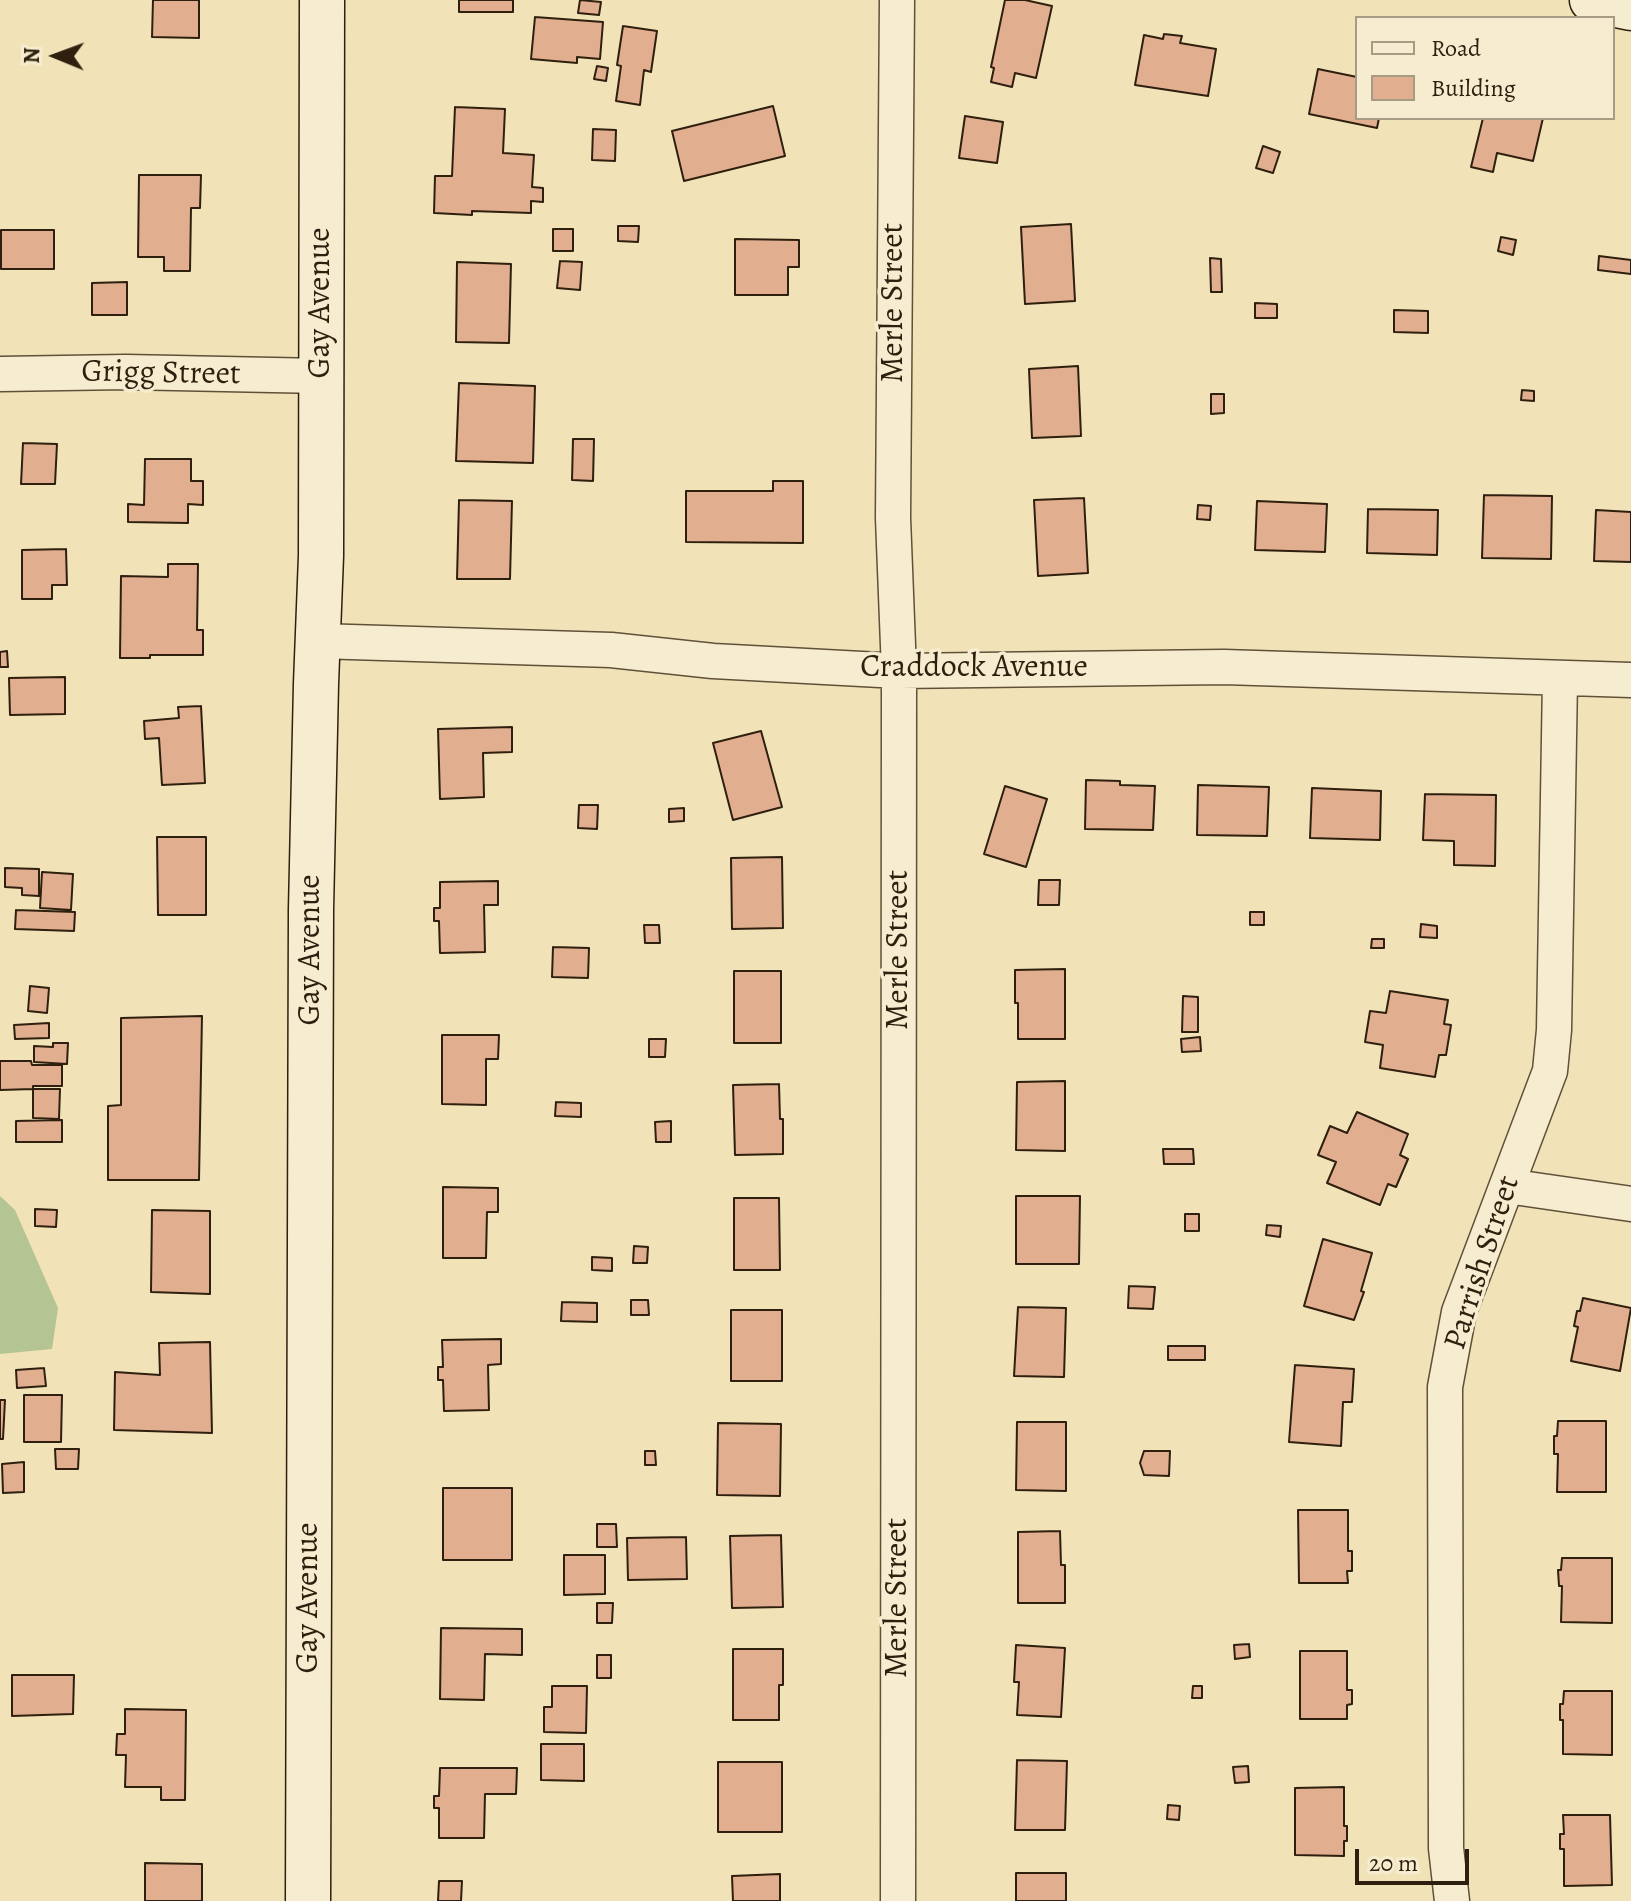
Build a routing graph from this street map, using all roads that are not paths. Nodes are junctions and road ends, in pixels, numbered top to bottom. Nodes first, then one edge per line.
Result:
1 (322, 0) edge
2 (897, 0) edge
3 (1592, 0) edge
4 (1631, 8) edge
5 (0, 374) edge
6 (322, 376) junction
7 (318, 641) junction
8 (899, 671) junction
9 (1560, 679) junction
10 (1631, 680) edge
11 (1507, 1186) junction
12 (1631, 1204) edge
13 (308, 1901) edge
14 (898, 1901) edge
15 (1452, 1901) edge

1 - 6 street, Gay Avenue
2 - 8 street, Merle Street
3 - 4 street
5 - 6 street, Grigg Street
6 - 7 street, Gay Avenue
7 - 8 street, Craddock Avenue
7 - 13 street, Gay Avenue
8 - 9 street, Craddock Avenue
8 - 14 street, Merle Street
9 - 10 street, Craddock Avenue
9 - 11 street, Parrish Street
11 - 12 street
11 - 15 street, Parrish Street

